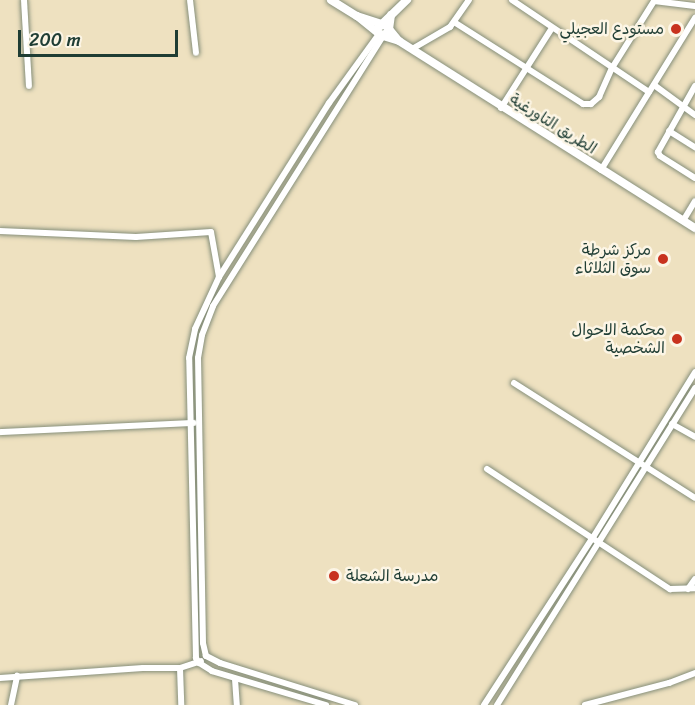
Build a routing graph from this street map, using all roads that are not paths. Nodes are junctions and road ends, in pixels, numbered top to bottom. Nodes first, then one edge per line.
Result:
1 (24, 0) edge
2 (190, 0) edge
3 (331, 0) edge
4 (407, 0) edge
5 (469, 0) edge
6 (512, 0) edge
7 (526, 0) edge
8 (652, 1) edge
9 (695, 6) edge
10 (522, 7) junction
11 (695, 18) edge
12 (454, 22) junction
13 (552, 28) junction
14 (382, 31) junction
15 (412, 49) junction
16 (196, 53) dead end
17 (527, 67) junction
18 (612, 68) junction
19 (654, 85) junction
20 (29, 86) dead end
21 (695, 86) edge
22 (650, 92) junction
23 (501, 108) junction
24 (683, 108) junction
25 (695, 115) edge
26 (669, 131) junction
27 (695, 147) edge
28 (601, 170) junction
29 (695, 178) edge
30 (280, 179) junction
31 (289, 184) junction
32 (695, 201) edge
33 (683, 220) junction
34 (695, 228) edge
35 (0, 231) edge
36 (219, 277) junction
37 (695, 372) edge
38 (514, 383) dead end
39 (695, 388) edge
40 (666, 420) junction
41 (200, 422) junction
42 (192, 424) junction
43 (674, 424) junction
44 (0, 432) edge
45 (695, 437) edge
46 (638, 463) junction
47 (647, 468) junction
48 (487, 469) dead end
49 (695, 498) edge
50 (592, 538) junction
51 (600, 543) junction
52 (193, 547) junction
53 (201, 547) junction
54 (695, 579) edge
55 (691, 589) edge
56 (206, 656) junction
57 (199, 663) junction
58 (180, 668) junction
59 (695, 673) edge
60 (17, 676) junction
61 (0, 678) edge
62 (235, 679) junction
63 (336, 702) edge
64 (11, 705) edge
65 (181, 705) edge
66 (237, 705) edge
67 (326, 705) edge
68 (355, 705) edge
69 (484, 705) edge
70 (497, 705) edge
71 (585, 705) edge

1 - 20 street
2 - 16 street
3 - 14 street, الطريق التاورغية
4 - 14 street
5 - 12 street
6 - 10 street
7 - 10 street
8 - 9 street
8 - 18 street
10 - 13 street
11 - 19 street
12 - 15 street
12 - 17 street
13 - 17 street
13 - 18 street
14 - 15 street, الطريق التاورغية
14 - 30 street
14 - 31 street
15 - 23 street, الطريق التاورغية
17 - 18 street
17 - 23 street
18 - 22 street
19 - 22 street
19 - 24 street
21 - 24 street
22 - 28 street
23 - 28 street, الطريق التاورغية
24 - 25 street
24 - 26 street
26 - 27 street
26 - 29 street
28 - 33 street, الطريق التاورغية
30 - 31 street
30 - 36 street
31 - 41 street
32 - 33 street
33 - 34 street, الطريق التاورغية
35 - 36 street
36 - 42 street
37 - 40 street
38 - 46 street
39 - 43 street
40 - 43 street
40 - 46 street
41 - 42 street
41 - 53 street
42 - 44 street
42 - 52 street
43 - 45 street
43 - 47 street
46 - 47 street
46 - 50 street
47 - 49 street
47 - 51 street
48 - 50 street
50 - 51 street
50 - 69 street
51 - 55 street
51 - 70 street
52 - 53 street
52 - 57 street
53 - 56 street
54 - 55 street
56 - 57 street
56 - 63 street
57 - 58 street
57 - 62 street
58 - 60 street
58 - 65 street
59 - 71 street
60 - 61 street
60 - 64 street
62 - 66 street
62 - 67 street
63 - 68 street

